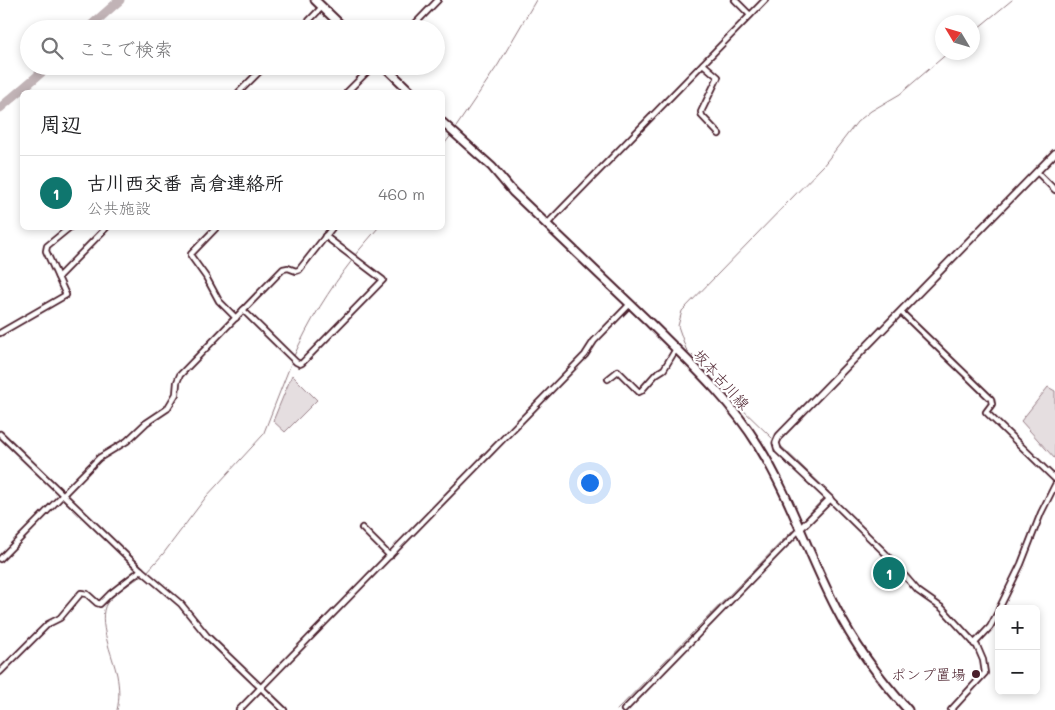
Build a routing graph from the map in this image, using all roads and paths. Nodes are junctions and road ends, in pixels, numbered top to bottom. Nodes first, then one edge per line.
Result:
1 (314, 0) edge
2 (438, 0) edge
3 (735, 0) edge
4 (765, 0) edge
5 (322, 7) junction
6 (750, 15) junction
7 (310, 20) edge
8 (336, 20) edge
9 (419, 20) edge
10 (702, 64) junction
11 (255, 75) edge
12 (364, 75) edge
13 (393, 75) edge
14 (241, 90) edge
15 (349, 90) edge
16 (409, 90) edge
17 (445, 125) edge
18 (719, 134) dead end
19 (1055, 153) edge
20 (1036, 172) junction
21 (1055, 190) edge
22 (547, 224) junction
23 (67, 230) edge
24 (104, 230) edge
25 (214, 230) edge
26 (330, 230) edge
27 (325, 236) junction
28 (58, 276) junction
29 (630, 304) junction
30 (243, 310) junction
31 (901, 312) junction
32 (236, 318) junction
33 (0, 333) edge
34 (676, 349) junction
35 (608, 379) dead end
36 (0, 434) edge
37 (1055, 479) edge
38 (1055, 485) edge
39 (63, 494) junction
40 (830, 499) junction
41 (362, 528) dead end
42 (800, 529) junction
43 (390, 556) junction
44 (0, 559) edge
45 (144, 573) junction
46 (1001, 605) edge
47 (995, 617) edge
48 (974, 644) junction
49 (0, 672) edge
50 (261, 688) junction
51 (239, 710) edge
52 (284, 710) edge
53 (624, 710) edge
54 (908, 710) edge
55 (951, 710) edge

1 - 5 main road
2 - 9 street
3 - 6 street
4 - 6 street
5 - 7 street
5 - 8 main road
6 - 10 street
10 - 18 street
10 - 22 street
11 - 14 street
12 - 15 street
13 - 16 main road
17 - 22 main road, 坂本古川線
19 - 20 street
20 - 21 street
20 - 31 street
22 - 29 main road, 坂本古川線
23 - 28 street
24 - 28 street
25 - 32 street
26 - 27 street
27 - 30 street
27 - 30 street
28 - 33 street
29 - 34 main road, 坂本古川線
29 - 43 street
30 - 32 street
31 - 37 street
31 - 40 street
32 - 39 street
34 - 35 street
34 - 42 main road, 坂本古川線
36 - 39 street
38 - 46 street
39 - 44 street
39 - 45 street
40 - 42 street
40 - 48 street
41 - 43 street
42 - 53 street
42 - 54 main road, 坂本古川線
43 - 50 street
45 - 49 street
45 - 50 street
47 - 48 street
48 - 55 street
50 - 51 street
50 - 52 street

